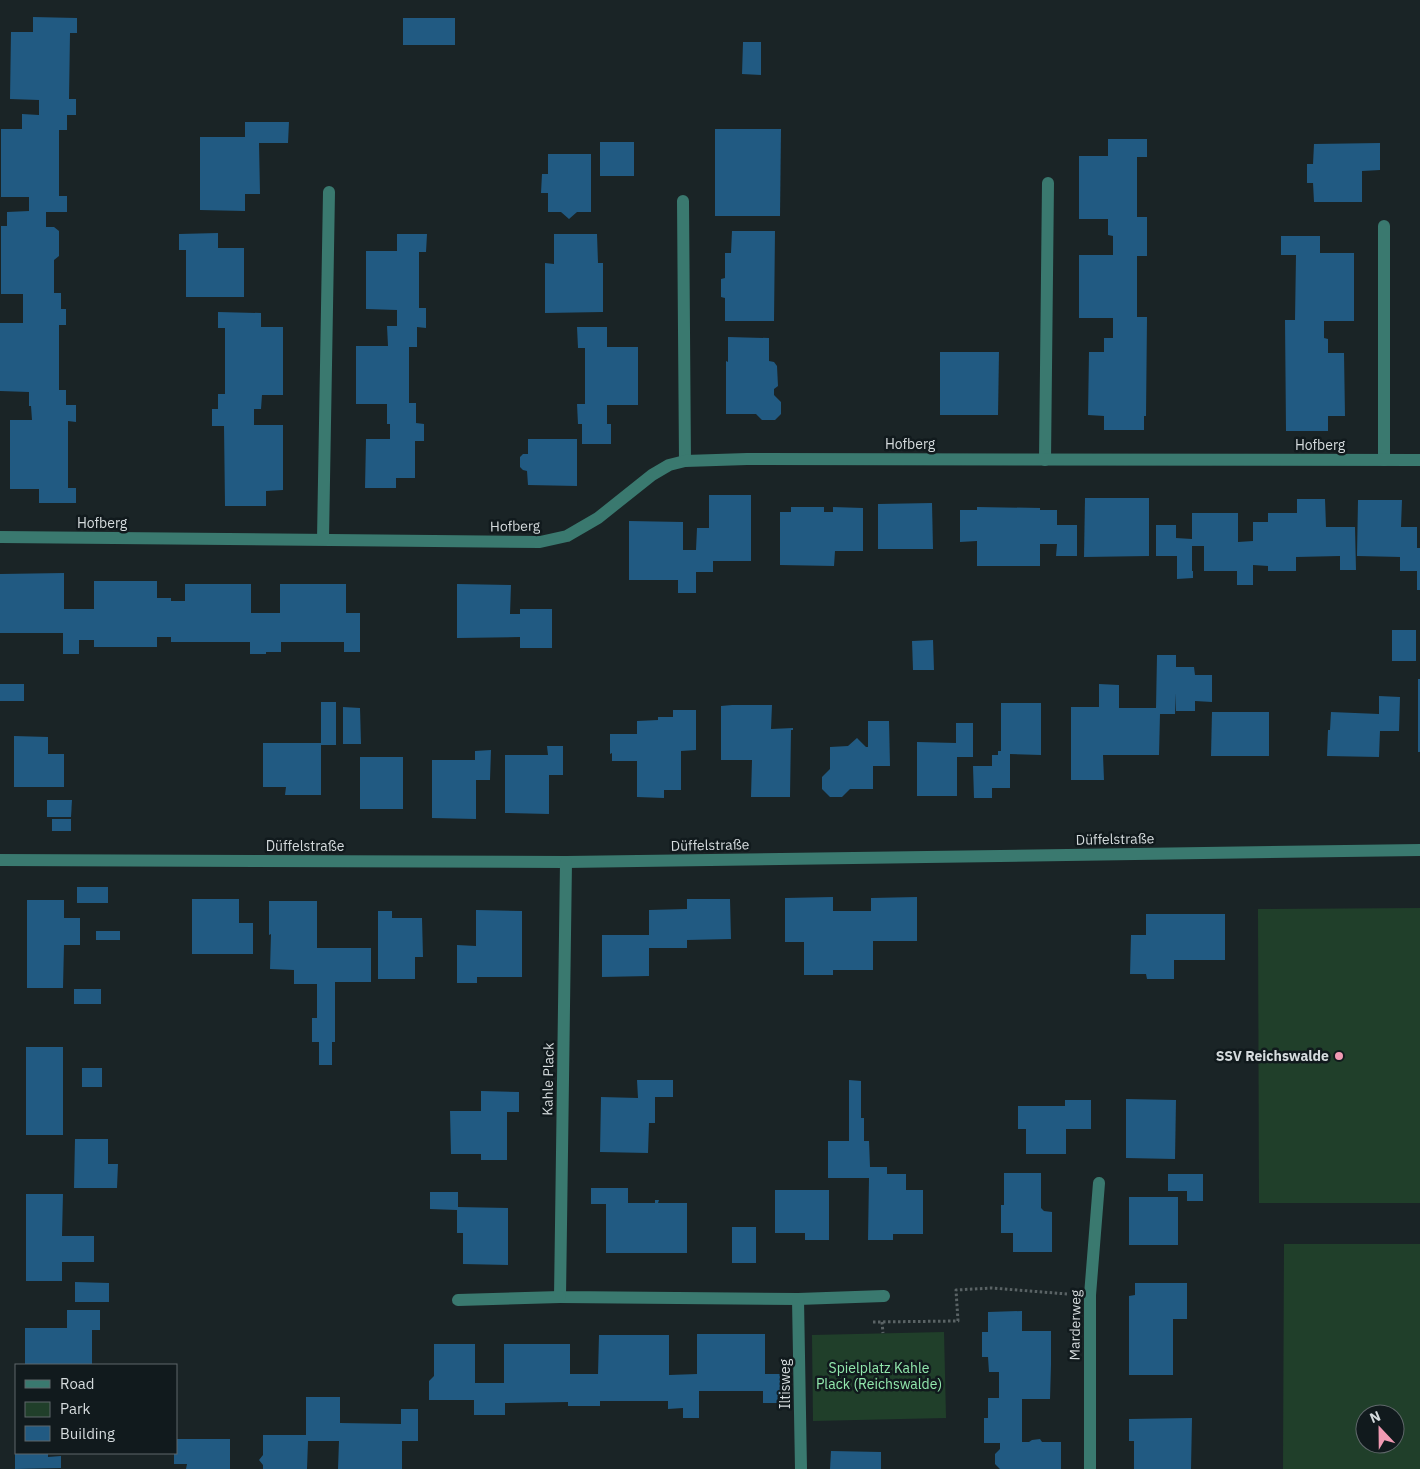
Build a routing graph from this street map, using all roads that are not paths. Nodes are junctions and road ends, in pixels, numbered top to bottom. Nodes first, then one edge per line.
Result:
1 (1048, 184) dead end
2 (329, 192) dead end
3 (683, 201) dead end
4 (1384, 226) dead end
5 (1045, 460) junction
6 (1384, 460) junction
7 (1420, 460) edge
8 (684, 461) junction
9 (0, 537) edge
10 (323, 539) junction
11 (1420, 850) edge
12 (0, 860) edge
13 (566, 862) junction
14 (1099, 1183) dead end
15 (884, 1296) dead end
16 (560, 1297) junction
17 (798, 1299) junction
18 (458, 1300) dead end
19 (801, 1469) edge
20 (1090, 1469) edge

1 - 5 street
2 - 10 street
3 - 8 street
4 - 6 street
5 - 6 street, Hofberg
5 - 8 street, Hofberg
6 - 7 street, Hofberg
8 - 10 street, Hofberg
9 - 10 street, Hofberg
11 - 13 street, Düffelstraße
12 - 13 street, Düffelstraße
13 - 16 street, Kahle Plack
14 - 20 street, Marderweg
15 - 17 street
16 - 17 street
16 - 18 street
17 - 19 street, Iltisweg

